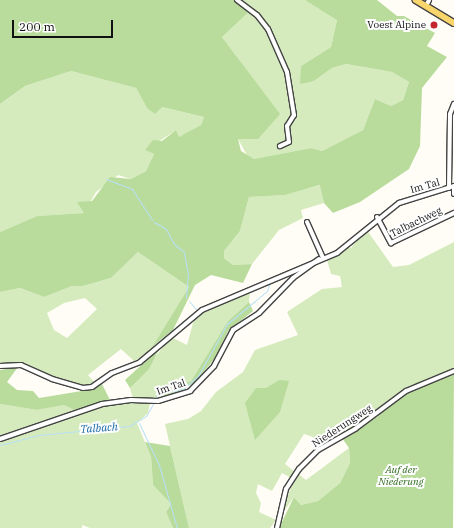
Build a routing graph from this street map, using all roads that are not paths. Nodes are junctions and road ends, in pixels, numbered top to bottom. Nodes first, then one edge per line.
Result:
1 (237, 0) edge
2 (416, 0) edge
3 (429, 0) edge
4 (426, 6) junction
5 (454, 23) edge
6 (454, 104) edge
7 (280, 146) dead end
8 (452, 187) edge
9 (454, 194) edge
10 (454, 212) edge
11 (377, 217) junction
12 (307, 222) dead end
13 (321, 258) junction
14 (0, 366) edge
15 (454, 371) edge
16 (0, 440) edge
17 (277, 528) edge

1 - 7 street
2 - 4 main road
3 - 4 street
4 - 5 main road
6 - 8 street
8 - 9 street
8 - 11 street, Im Tal
10 - 11 street, Talbachweg
11 - 13 street, Im Tal
12 - 13 street
13 - 14 street, Im Tal
13 - 16 street, Im Tal
15 - 17 street, Niederungweg

